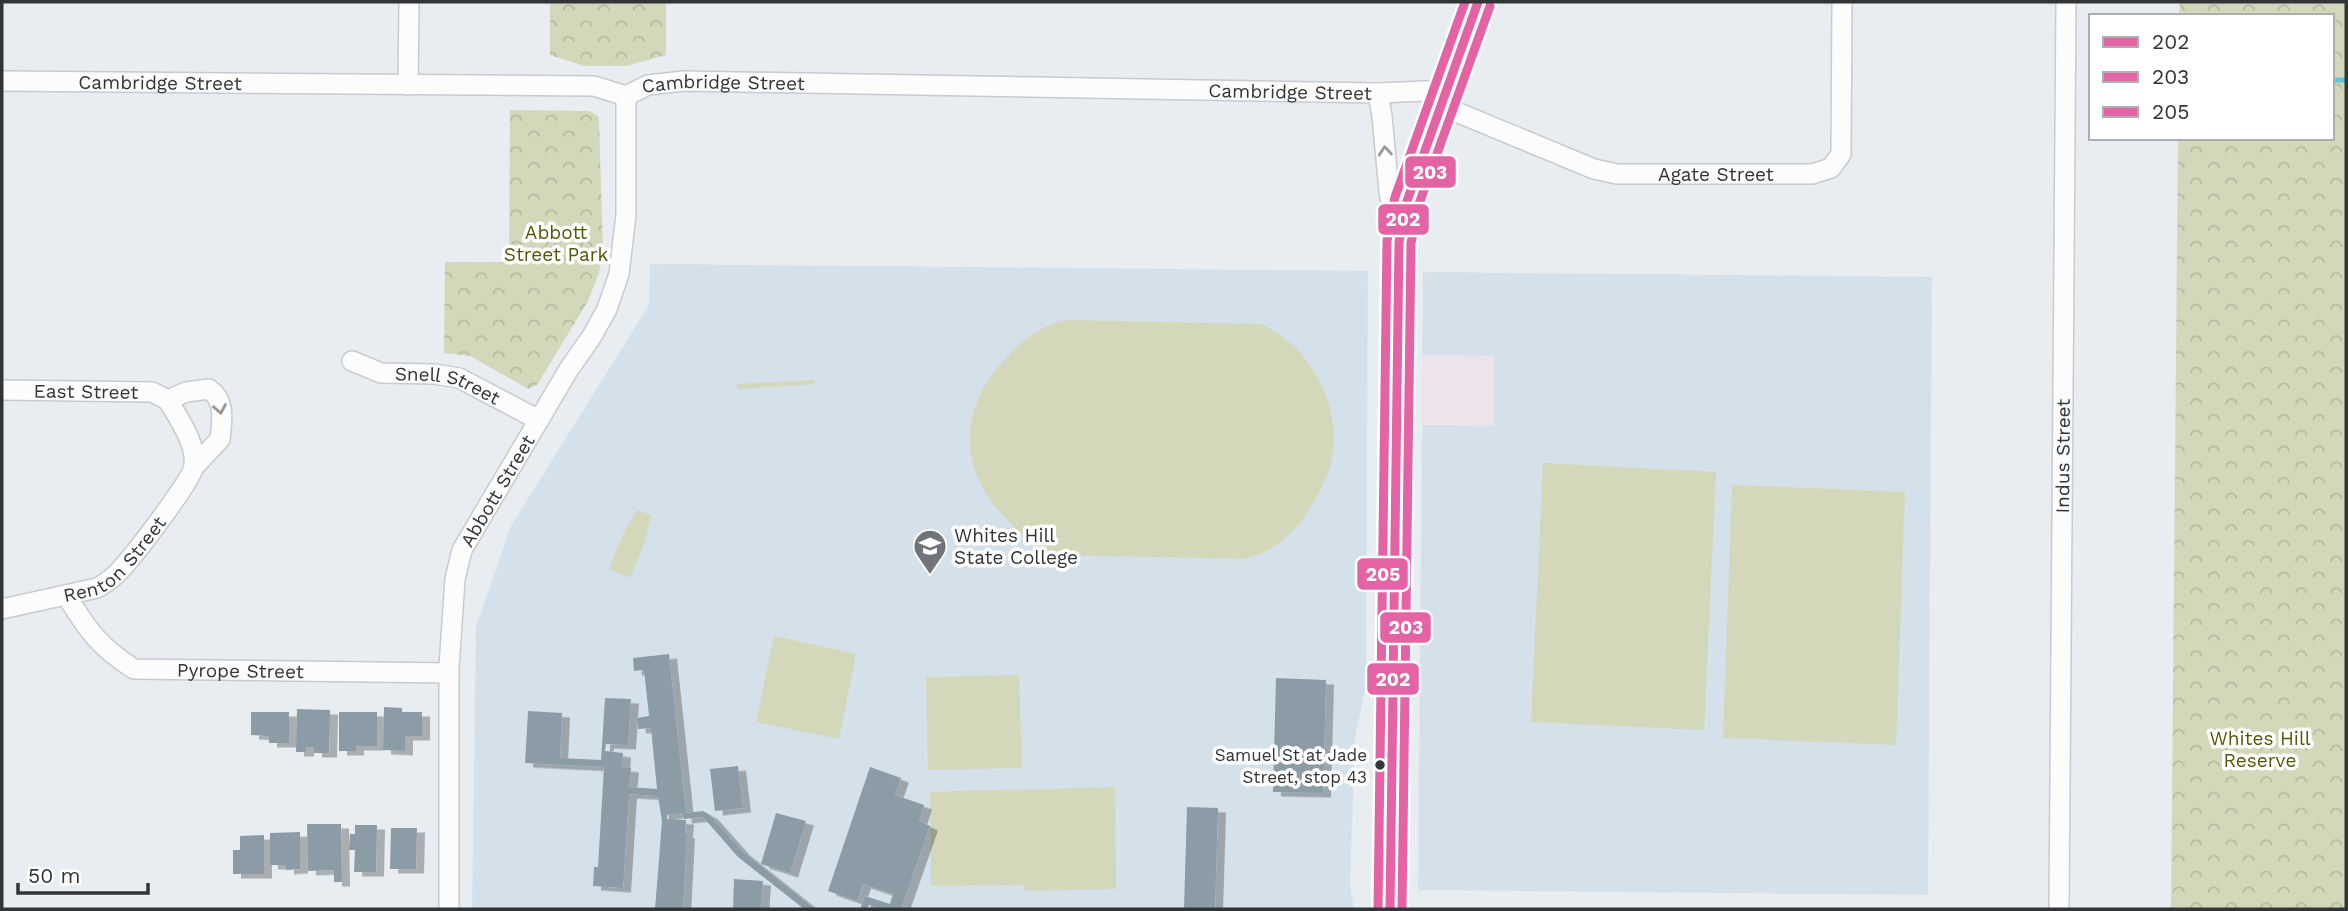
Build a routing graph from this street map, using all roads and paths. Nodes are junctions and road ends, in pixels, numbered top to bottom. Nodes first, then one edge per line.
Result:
1 (409, 2) edge
2 (1478, 2) edge
3 (1842, 2) edge
4 (2066, 2) edge
5 (2, 81) edge
6 (408, 85) junction
7 (1378, 93) junction
8 (626, 96) junction
9 (1445, 98) junction
10 (1399, 242) junction
11 (352, 361) dead end
12 (2, 390) edge
13 (168, 400) junction
14 (539, 420) junction
15 (194, 467) junction
16 (66, 595) junction
17 (2, 609) edge
18 (449, 673) junction
19 (449, 909) edge
20 (1390, 909) edge
21 (2059, 909) edge

1 - 6 street
2 - 9 street
3 - 9 street, Agate Street
4 - 21 street, Indus Street
5 - 6 street, Cambridge Street
6 - 8 street, Cambridge Street
7 - 8 street, Cambridge Street
7 - 9 street, Cambridge Street
10 -> 7 street
8 - 14 street, Abbott Street
9 - 10 street
10 - 20 street
11 - 14 street, Snell Street
12 - 13 street, East Street
13 - 15 street
13 -> 15 street, Renton Street
14 - 18 street, Abbott Street
15 - 16 street, Renton Street
16 - 17 street, Renton Street
16 - 18 street, Pyrope Street
18 - 19 street, Abbott Street

